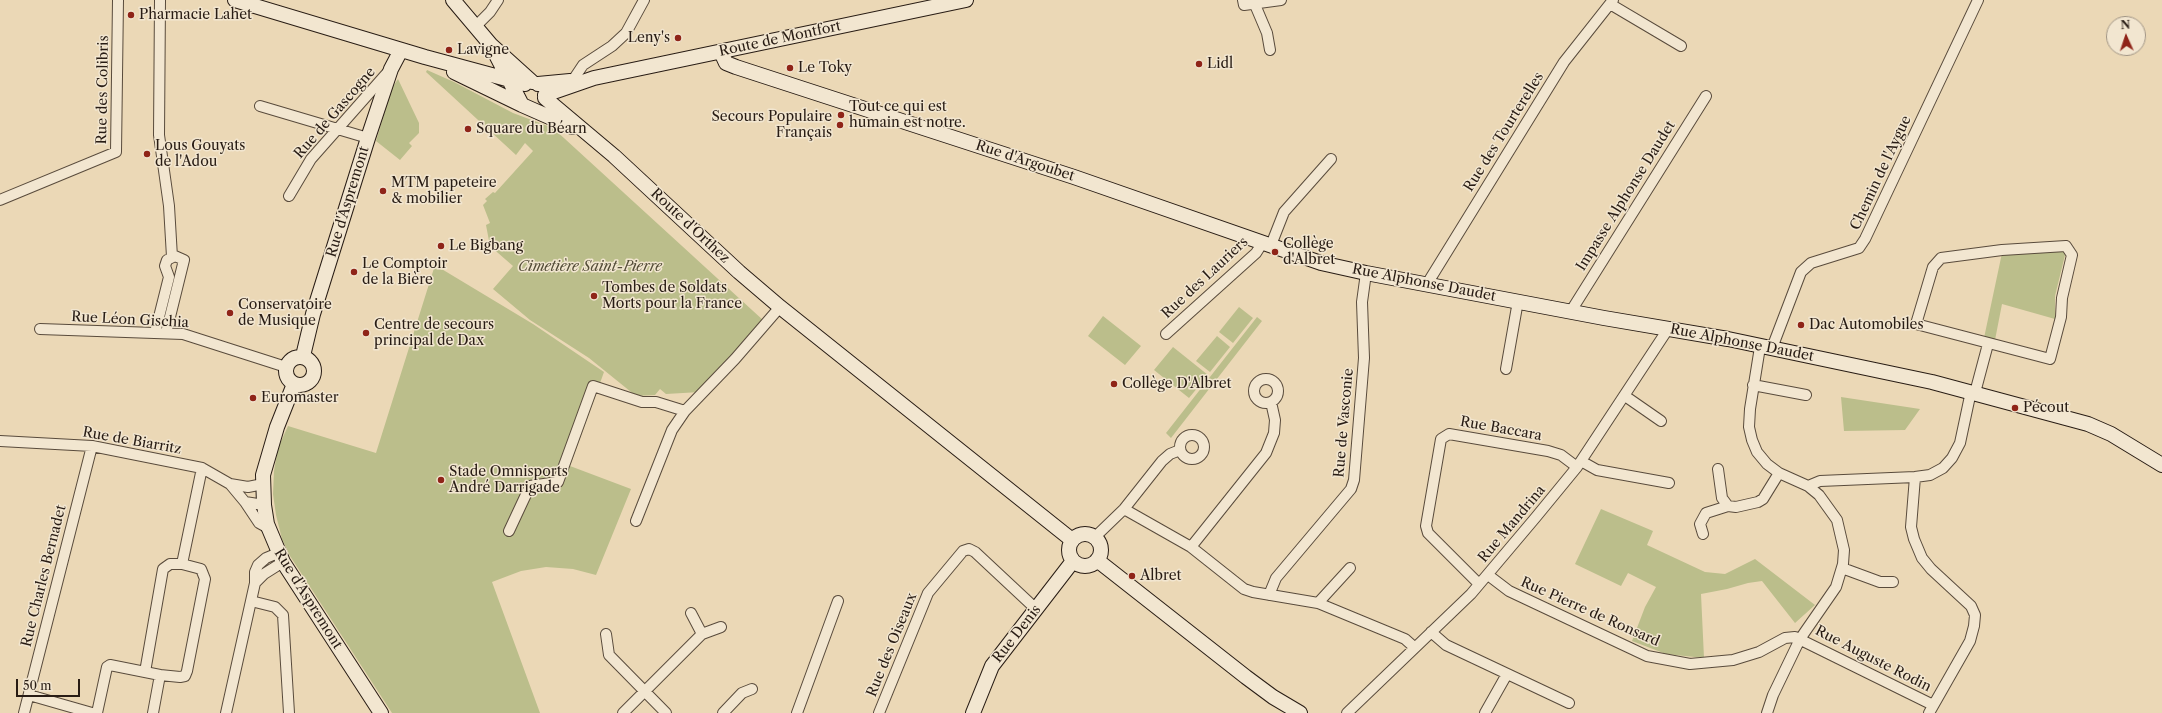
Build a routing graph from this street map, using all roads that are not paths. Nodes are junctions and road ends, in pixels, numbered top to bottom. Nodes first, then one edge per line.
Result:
1 (118, 0) edge
2 (160, 0) edge
3 (235, 0) edge
4 (453, 0) edge
5 (498, 0) edge
6 (644, 0) edge
7 (966, 0) edge
8 (1243, 0) edge
9 (1281, 0) edge
10 (1978, 0) edge
11 (944, 2) edge
12 (1253, 2) edge
13 (1612, 2) edge
14 (475, 27) junction
15 (491, 45) junction
16 (1681, 46) dead end
17 (401, 50) junction
18 (1270, 50) dead end
19 (720, 52) junction
20 (425, 57) junction
21 (391, 69) junction
22 (483, 73) junction
23 (594, 78) junction
24 (510, 80) junction
25 (573, 80) junction
26 (537, 89) junction
27 (1706, 96) dead end
28 (524, 103) junction
29 (260, 106) dead end
30 (338, 129) junction
31 (585, 132) junction
32 (368, 138) junction
33 (1331, 159) dead end
34 (289, 196) dead end
35 (0, 200) edge
36 (1267, 244) junction
37 (172, 257) junction
38 (1311, 259) joint
39 (1366, 273) junction
40 (1427, 284) junction
41 (1518, 301) junction
42 (780, 307) junction
43 (1571, 311) junction
44 (40, 329) dead end
45 (1668, 329) junction
46 (155, 332) junction
47 (166, 333) junction
48 (1166, 334) dead end
49 (1988, 344) junction
50 (1766, 347) junction
51 (303, 356) junction
52 (286, 367) junction
53 (1506, 369) dead end
54 (294, 384) junction
55 (1753, 385) junction
56 (1973, 392) junction
57 (1806, 395) dead end
58 (1625, 396) junction
59 (1271, 402) dead end
60 (685, 411) junction
61 (1661, 421) dead end
62 (0, 441) edge
63 (92, 446) junction
64 (1180, 450) dead end
65 (1579, 464) junction
66 (2162, 465) edge
67 (202, 468) junction
68 (1718, 469) dead end
69 (1779, 474) junction
70 (1915, 477) junction
71 (1669, 483) dead end
72 (230, 484) junction
73 (263, 484) junction
74 (1808, 486) junction
75 (245, 502) junction
76 (264, 505) junction
77 (1728, 506) junction
78 (1124, 509) junction
79 (636, 521) dead end
80 (268, 528) junction
81 (509, 531) dead end
82 (1703, 534) dead end
83 (1095, 537) junction
84 (1072, 540) junction
85 (1191, 547) junction
86 (281, 558) junction
87 (1097, 560) junction
88 (1073, 561) junction
89 (182, 564) junction
90 (1350, 568) dead end
91 (1842, 568) junction
92 (1488, 575) junction
93 (1893, 582) dead end
94 (1479, 584) junction
95 (1269, 595) junction
96 (251, 601) junction
97 (838, 601) dead end
98 (1318, 603) junction
99 (1036, 609) junction
100 (691, 613) dead end
101 (721, 627) dead end
102 (1431, 632) junction
103 (606, 634) dead end
104 (702, 634) junction
105 (1800, 638) junction
106 (1414, 647) junction
107 (145, 672) junction
108 (1507, 674) junction
109 (160, 675) junction
110 (752, 689) dead end
111 (645, 692) junction
112 (29, 695) junction
113 (1569, 703) dead end
114 (1931, 709) edge
115 (24, 713) edge
116 (92, 713) edge
117 (97, 713) edge
118 (153, 713) edge
119 (226, 713) edge
120 (289, 713) edge
121 (381, 713) edge
122 (623, 713) edge
123 (666, 713) edge
124 (722, 713) edge
125 (797, 713) edge
126 (879, 713) edge
127 (973, 713) edge
128 (1300, 713) edge
129 (1347, 713) edge
130 (1485, 713) edge
131 (1767, 713) edge

1 - 35 street, Rue des Colibris
2 - 37 street
3 - 17 main road
4 - 14 main road
5 - 14 street
6 - 25 street
7 - 11 main road, Route de Montfort
8 - 12 street
9 - 12 street
10 - 50 street, Chemin de l'Aygue
11 - 19 main road, Route de Montfort
12 - 18 street
13 - 16 street
13 - 40 street, Rue des Tourterelles
14 - 15 main road
15 - 22 main road
15 - 24 main road
15 - 26 main road, Route d'Orthez
17 - 20 main road
17 - 21 main road, Rue d'Aspremont
19 - 23 main road, Route de Montfort
19 - 36 main road, Rue d'Argoubet
20 - 22 main road
20 - 28 main road, Route d'Orthez
21 - 30 street, Rue de Gascogne
21 - 32 main road, Rue d'Aspremont
22 - 24 main road
23 - 25 main road, Route de Montfort
23 - 26 main road, Route de Montfort
24 - 26 main road
24 - 28 main road
25 - 26 main road, Route de Montfort
26 - 28 main road
26 - 28 main road
26 - 31 main road, Route d'Orthez
27 - 43 street, Impasse Alphonse Daudet
28 - 31 main road, Route d'Orthez
29 - 30 street
30 - 32 street
30 - 34 street, Rue de Gascogne
31 - 42 main road, Route d'Orthez
32 - 51 main road, Rue d'Aspremont
33 - 36 street, Rue des Lauriers
36 - 38 main road, Rue d'Argoubet
36 - 48 street, Rue des Lauriers
37 - 46 street
37 - 47 street
38 - 39 main road, Rue Alphonse Daudet
39 - 40 main road, Rue Alphonse Daudet
39 - 95 street, Rue de Vasconie
40 - 41 main road, Rue Alphonse Daudet
41 - 43 main road, Rue Alphonse Daudet
41 - 53 street
42 - 60 street
42 - 84 main road, Route d'Orthez
43 - 45 main road, Rue Alphonse Daudet
44 - 46 street, Rue Léon Gischia
45 - 50 main road, Rue Alphonse Daudet
45 - 58 street, Rue Mandrina
46 - 47 street, Rue Léon Gischia
47 - 52 street, Rue Léon Gischia
49 - 49 street
49 - 56 street
50 - 55 street, Chemin de l'Aygue
50 - 56 main road, Rue Alphonse Daudet
51 - 52 main road
51 - 54 main road
52 - 54 main road
54 - 73 main road, Rue d'Aspremont
55 - 57 street
55 - 69 street, Chemin de l'Aygue
56 - 66 main road, Rue Alphonse Daudet
56 - 70 street
58 - 61 street
58 - 65 street, Rue Mandrina
59 - 85 street
60 - 79 street
60 - 81 street
62 - 63 street, Rue de Biarritz
63 - 67 street, Rue de Biarritz
63 - 112 street, Rue Charles Bernadet
64 - 78 street
65 - 71 street, Rue Baccara
65 - 92 street, Rue Mandrina
65 - 94 street, Rue Baccara
67 - 72 street, Rue de Biarritz
67 - 89 street
68 - 77 street
69 - 74 street
69 - 77 street
70 - 74 street
70 - 114 street
72 - 73 street, Rue de Biarritz
72 - 75 street, Rue de Biarritz
73 - 76 main road, Rue d'Aspremont
74 - 91 street
75 - 76 street
75 - 80 street, Rue de Biarritz
76 - 80 main road, Rue d'Aspremont
77 - 82 street
78 - 83 street
78 - 85 street
80 - 86 main road, Rue d'Aspremont
83 - 84 main road
83 - 87 main road
84 - 88 main road
85 - 95 street
86 - 96 street
86 - 121 main road, Rue d'Aspremont
87 - 88 main road
87 - 128 main road
88 - 99 main road, Rue Denis
89 - 107 street
89 - 109 street
90 - 98 street
91 - 93 street
91 - 105 street
92 - 94 street, Rue Mandrina
92 - 105 street, Rue Pierre de Ronsard
94 - 102 street, Rue Mandrina
95 - 98 street
96 - 119 street
96 - 120 street
97 - 125 street
98 - 106 street
99 - 126 street, Rue des Oiseaux
99 - 127 main road, Rue Denis
100 - 104 street
101 - 104 street
102 - 106 street, Rue Mandrina
102 - 108 street
103 - 111 street
104 - 111 street
105 - 114 street, Rue Auguste Rodin
105 - 131 street
106 - 129 street, Rue Mandrina
107 - 109 street
107 - 117 street
108 - 113 street
108 - 130 street
109 - 118 street
110 - 124 street
111 - 122 street
111 - 123 street
112 - 115 street, Rue Charles Bernadet
112 - 116 street

